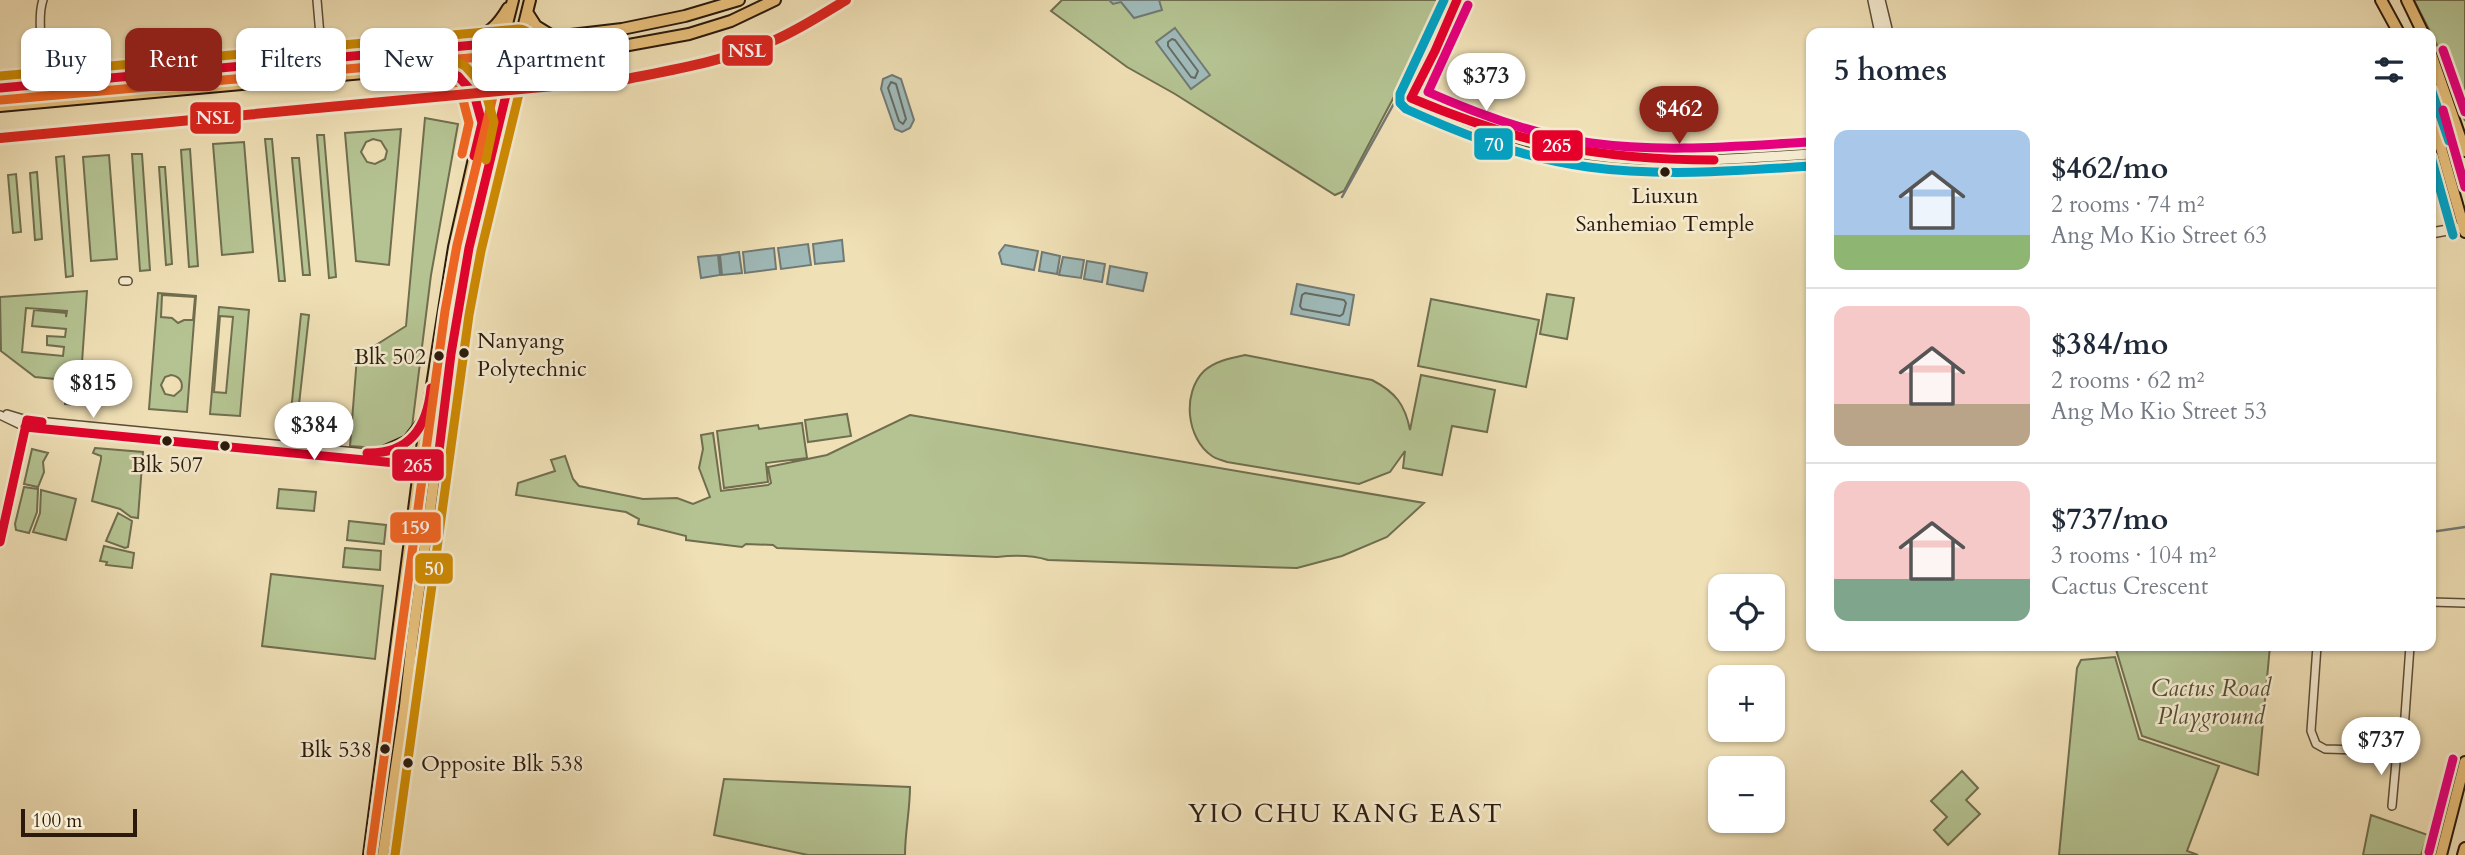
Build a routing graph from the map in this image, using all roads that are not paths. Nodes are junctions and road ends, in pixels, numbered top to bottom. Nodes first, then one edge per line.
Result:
1 (43, 0) edge
2 (317, 0) edge
3 (513, 0) edge
4 (530, 0) edge
5 (739, 0) edge
6 (775, 0) edge
7 (1457, 0) edge
8 (1466, 0) edge
9 (1873, 0) edge
10 (1880, 0) edge
11 (2381, 0) edge
12 (2407, 0) edge
13 (527, 12) junction
14 (42, 28) edge
15 (46, 28) edge
16 (320, 28) edge
17 (506, 28) edge
18 (523, 28) edge
19 (539, 28) edge
20 (626, 28) edge
21 (1879, 28) edge
22 (1887, 28) edge
23 (2396, 28) edge
24 (2421, 28) edge
25 (458, 45) edge
26 (629, 46) edge
27 (2436, 68) edge
28 (360, 73) edge
29 (458, 76) edge
30 (21, 86) edge
31 (0, 88) edge
32 (54, 91) edge
33 (490, 91) edge
34 (509, 91) edge
35 (148, 92) joint
36 (1416, 100) junction
37 (60, 101) junction
38 (0, 106) edge
39 (482, 122) junction
40 (2436, 130) edge
41 (2465, 151) edge
42 (1806, 154) edge
43 (2465, 229) edge
44 (2436, 232) edge
45 (0, 413) edge
46 (428, 413) junction
47 (26, 424) junction
48 (379, 454) junction
49 (420, 462) junction
50 (437, 464) junction
51 (0, 542) edge
52 (2436, 602) edge
53 (2465, 603) edge
54 (2317, 651) edge
55 (2410, 651) edge
56 (390, 704) junction
57 (405, 706) junction
58 (2397, 751) junction
59 (2465, 762) edge
60 (2392, 806) dead end
61 (2465, 848) edge
62 (369, 855) edge
63 (383, 855) edge
64 (2441, 855) edge
65 (2463, 855) edge

1 - 14 street
1 - 15 street
2 - 16 street
3 - 17 main road
3 - 25 main road
4 - 13 main road
5 - 20 main road
6 - 26 main road
7 - 36 street
8 - 36 street
9 - 21 street
10 - 22 street
11 - 23 main road
12 - 24 main road
13 - 18 main road
13 - 19 main road
27 - 41 main road
28 - 35 main road
29 - 39 main road
30 - 31 main road
32 - 37 street
33 - 39 main road
34 - 50 main road
35 - 37 main road
36 - 42 street
37 - 38 main road
39 - 46 main road
40 - 43 main road
43 - 44 street
45 - 47 street
46 - 48 main road
46 - 49 main road
47 - 48 street
47 - 49 street
47 - 51 street
48 - 49 street
49 - 50 street
49 - 56 main road
50 - 57 main road
52 - 53 street
54 - 58 street
55 - 58 street
56 - 57 main road
56 - 62 main road
57 - 63 main road
58 - 60 street
59 - 64 main road
61 - 65 main road

